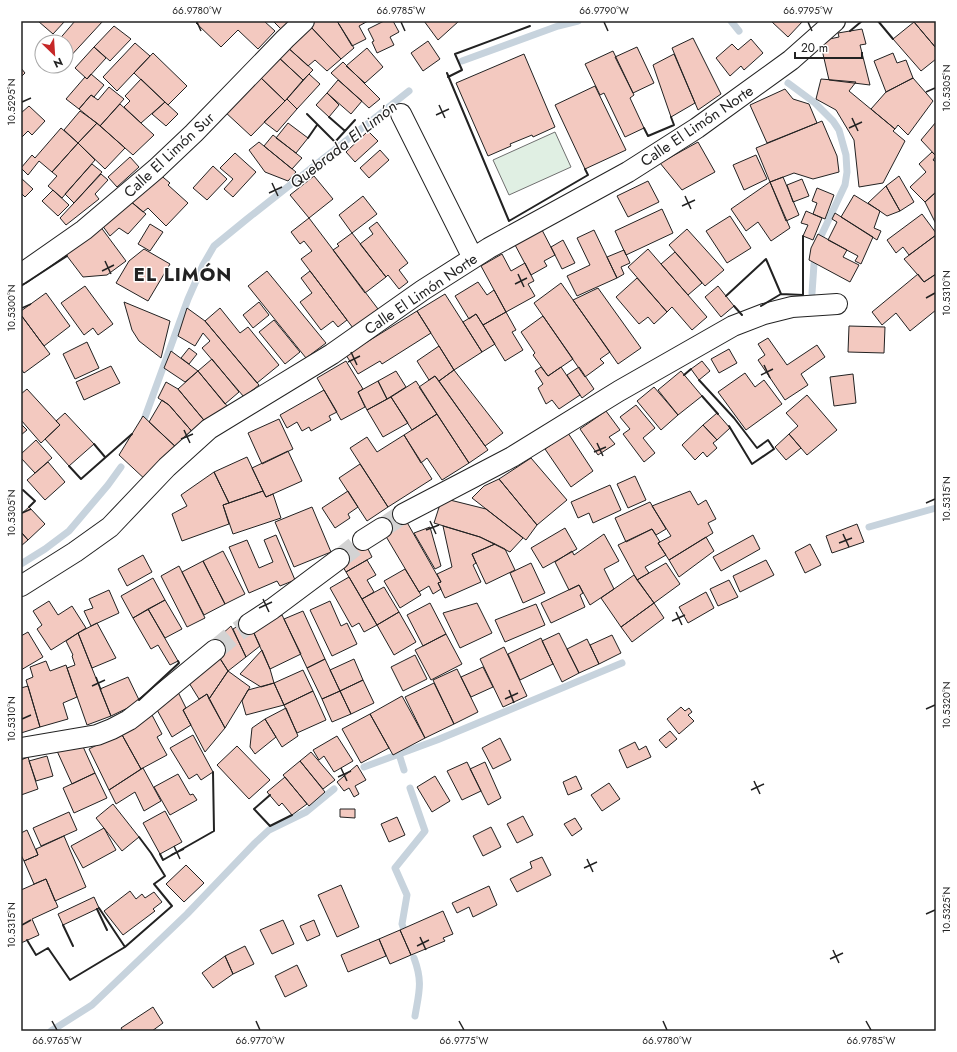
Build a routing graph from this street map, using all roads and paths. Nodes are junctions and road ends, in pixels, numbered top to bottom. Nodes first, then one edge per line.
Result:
1 (304, 21) edge
2 (835, 21) edge
3 (401, 114) dead end
4 (473, 258) junction
5 (21, 274) edge
6 (837, 304) dead end
7 (403, 514) tunnel mouth
8 (382, 528) tunnel mouth
9 (363, 540) tunnel mouth
10 (339, 559) tunnel mouth
11 (21, 586) edge
12 (250, 624) tunnel mouth
13 (215, 650) tunnel mouth
14 (21, 748) edge

1 - 5 street, Calle El Limón Sur
2 - 4 street, Calle El Limón Norte
3 - 4 street
4 - 11 street, Calle El Limón Norte
6 - 7 street
8 - 9 street
10 - 12 street
13 - 14 street

